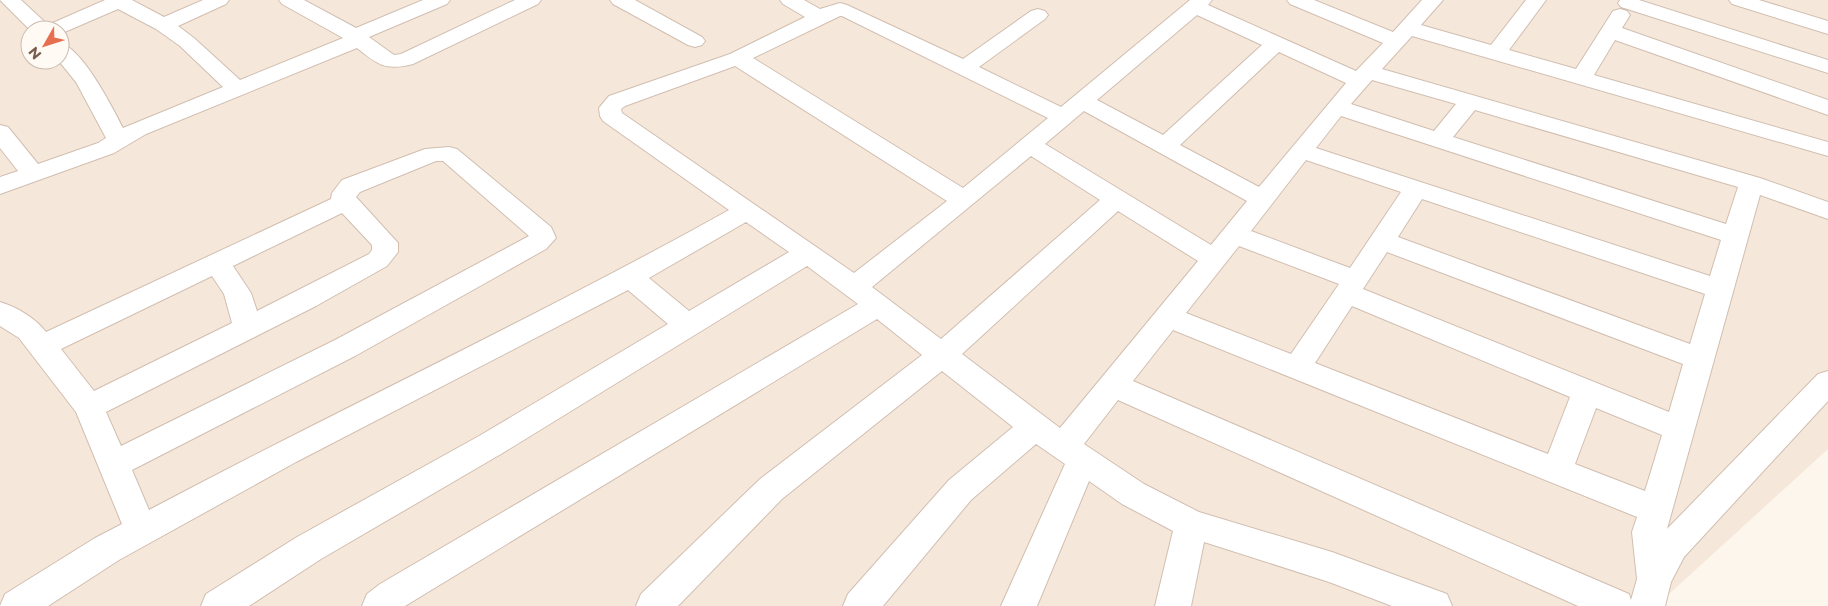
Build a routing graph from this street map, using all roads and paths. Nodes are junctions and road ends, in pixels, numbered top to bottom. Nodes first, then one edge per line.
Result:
1 (9, 0) edge
2 (120, 0) edge
3 (219, 0) edge
4 (289, 0) edge
5 (531, 0) edge
6 (620, 0) edge
7 (1297, 0) edge
8 (1536, 0) edge
9 (1739, 0) edge
10 (792, 1) edge
11 (1629, 1) edge
12 (1425, 2) edge
13 (1198, 3) edge
14 (446, 10) edge
15 (816, 15) junction
16 (1038, 15) dead end
17 (31, 20) edge
18 (70, 22) edge
19 (164, 25) junction
20 (1828, 28) edge
21 (1610, 31) junction
22 (1402, 34) junction
23 (355, 36) junction
24 (695, 41) dead end
25 (1276, 43) junction
26 (1496, 53) junction
27 (737, 58) junction
28 (70, 61) edge
29 (1828, 67) edge
30 (965, 68) junction
31 (1364, 76) junction
32 (1581, 78) junction
33 (238, 89) junction
34 (1082, 100) junction
35 (1470, 101) junction
36 (1336, 107) junction
37 (1828, 108) edge
38 (1062, 116) junction
39 (0, 132) edge
40 (1439, 140) junction
41 (119, 141) junction
42 (1029, 145) junction
43 (1165, 146) junction
44 (1828, 149) edge
45 (1301, 151) junction
46 (33, 174) junction
47 (1752, 182) junction
48 (0, 186) edge
49 (1416, 189) junction
50 (1116, 199) junction
51 (1262, 199) junction
52 (964, 200) junction
53 (345, 202) junction
54 (1826, 205) edge
55 (747, 211) junction
56 (1234, 234) junction
57 (1736, 236) junction
58 (1381, 240) junction
59 (808, 253) junction
60 (1214, 259) junction
61 (217, 263) junction
62 (630, 276) junction
63 (1350, 287) junction
64 (1720, 289) junction
65 (866, 296) junction
66 (0, 312) edge
67 (1168, 317) junction
68 (687, 325) junction
69 (248, 328) junction
70 (42, 346) junction
71 (942, 355) junction
72 (1700, 359) junction
73 (1296, 368) junction
74 (1828, 382) edge
75 (1113, 385) junction
76 (1587, 391) junction
77 (89, 407) junction
78 (1036, 427) junction
79 (1679, 429) junction
80 (1073, 452) junction
81 (113, 465) junction
82 (1557, 471) junction
83 (1655, 510) junction
84 (1191, 524) junction
85 (142, 530) junction
86 (1651, 592) edge
87 (18, 606) edge
88 (219, 606) edge
89 (380, 606) edge
90 (654, 606) edge
91 (861, 606) edge
92 (1019, 606) edge
93 (1173, 606) edge
94 (1434, 606) edge
95 (1616, 606) edge

1 - 17 street
2 - 18 street
2 - 19 street
3 - 19 street
4 - 23 street
5 - 14 street
6 - 24 street
7 - 22 street
8 - 26 street
9 - 20 street
10 - 15 street
11 - 21 street
11 - 29 street
12 - 22 street
13 - 25 street
13 - 34 street
14 - 23 street
14 - 23 street
15 - 27 street
15 - 30 street
16 - 30 street
19 - 33 street
21 - 32 street
21 - 37 street
22 - 26 street
22 - 31 street
23 - 33 street
25 - 31 street
25 - 43 street
26 - 32 street
27 - 52 street
27 - 55 street
28 - 41 street
30 - 38 street
31 - 35 street
31 - 36 street
32 - 44 street
33 - 41 street
34 - 38 street
34 - 43 street
35 - 40 street
35 - 47 street
36 - 40 street
36 - 45 street
38 - 42 street
39 - 46 street
40 - 57 street
41 - 46 street
42 - 50 street
42 - 52 street
43 - 51 street
45 - 49 street
45 - 51 street
46 - 48 street
47 - 54 street
47 - 57 street
49 - 58 street
49 - 64 street
50 - 60 street
50 - 71 street
51 - 56 street
52 - 65 street
53 - 61 street
53 - 69 street
53 - 81 street
55 - 59 street
55 - 62 street
56 - 60 street
56 - 63 street
57 - 64 street
58 - 63 street
58 - 72 street
59 - 65 street
59 - 68 street
60 - 67 street
61 - 69 street
61 - 70 street
62 - 68 street
62 - 85 street
63 - 73 street
63 - 76 street
64 - 72 street
65 - 71 street
65 - 89 street
66 - 70 street
67 - 73 street
67 - 75 street
68 - 88 street
69 - 77 street
70 - 77 street
71 - 78 street
71 - 90 street
72 - 79 street
73 - 82 street
74 - 86 street
75 - 80 street
75 - 95 street
76 - 79 street
76 - 82 street
77 - 81 street
78 - 80 street
78 - 91 street
79 - 83 street
80 - 84 street
80 - 92 street
81 - 85 street
82 - 83 street
83 - 86 street
84 - 93 street
84 - 94 street
85 - 87 street

